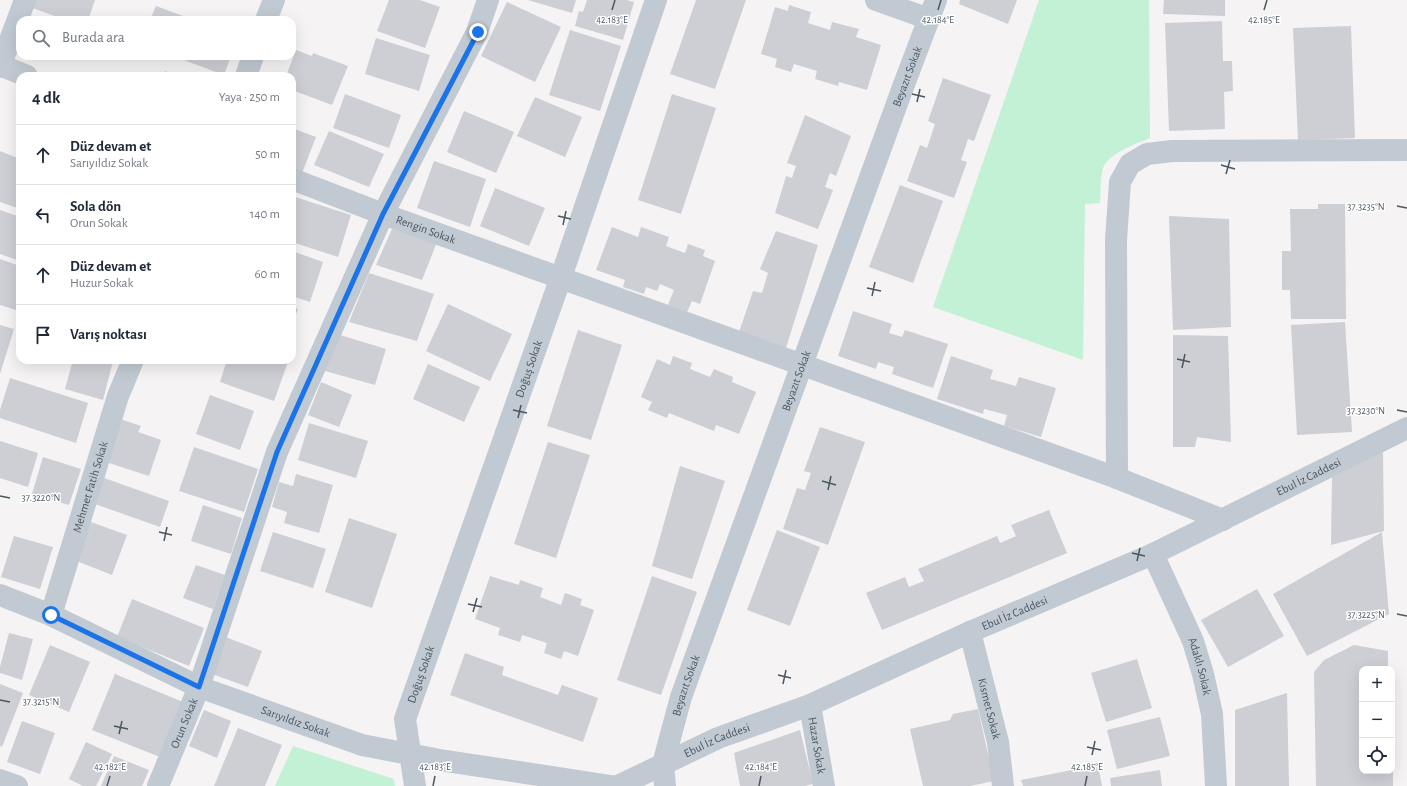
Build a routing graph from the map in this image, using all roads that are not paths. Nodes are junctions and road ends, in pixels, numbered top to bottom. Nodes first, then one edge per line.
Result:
1 (25, 0) edge
2 (274, 0) edge
3 (488, 0) edge
4 (656, 0) edge
5 (876, 0) edge
6 (932, 9) edge
7 (19, 16) edge
8 (268, 16) edge
9 (16, 24) edge
10 (252, 60) edge
11 (0, 66) edge
12 (16, 72) edge
13 (247, 72) edge
14 (1407, 150) edge
15 (296, 181) edge
16 (383, 214) junction
17 (561, 277) junction
18 (130, 364) edge
19 (803, 365) junction
20 (1407, 428) edge
21 (1117, 478) junction
22 (1223, 520) junction
23 (1153, 554) junction
24 (0, 595) edge
25 (51, 615) junction
26 (970, 632) junction
27 (199, 687) junction
28 (810, 705) junction
29 (410, 754) junction
30 (663, 764) junction
31 (0, 780) edge
32 (17, 786) edge
33 (158, 786) edge
34 (415, 786) edge
35 (611, 786) edge
36 (618, 786) edge
37 (665, 786) edge
38 (824, 786) edge
39 (1003, 786) edge
40 (1216, 786) edge

1 - 7 street
2 - 8 street
3 - 16 street, Orun Sokak
4 - 17 street, Doğuş Sokak
5 - 6 street
6 - 19 street, Beyazıt Sokak
9 - 11 street
10 - 13 street
11 - 12 street
14 - 21 street
15 - 16 street, Rengin Sokak
16 - 17 street, Rengin Sokak
16 - 27 street, Orun Sokak
17 - 19 street, Rengin Sokak
17 - 29 street, Doğuş Sokak
18 - 25 street, Mehmet Fatih Sokak
19 - 21 street, Rengin Sokak
19 - 30 street, Beyazıt Sokak
20 - 22 street, Ebul İz Caddesi
21 - 22 street, Rengin Sokak
22 - 23 street, Ebul İz Caddesi
23 - 26 street, Ebul İz Caddesi
23 - 40 street, Adaklı Sokak
24 - 25 street, Sarıyıldız Sokak
25 - 27 street, Sarıyıldız Sokak
26 - 28 street, Ebul İz Caddesi
26 - 39 street, Kısmet Sokak
27 - 29 street, Sarıyıldız Sokak
27 - 33 street, Orun Sokak
28 - 30 street, Ebul İz Caddesi
28 - 38 street, Hazar Sokak
29 - 34 street, Doğuş Sokak
29 - 35 street, Sarıyıldız Sokak
30 - 36 street, Ebul İz Caddesi
30 - 37 street
31 - 32 street

